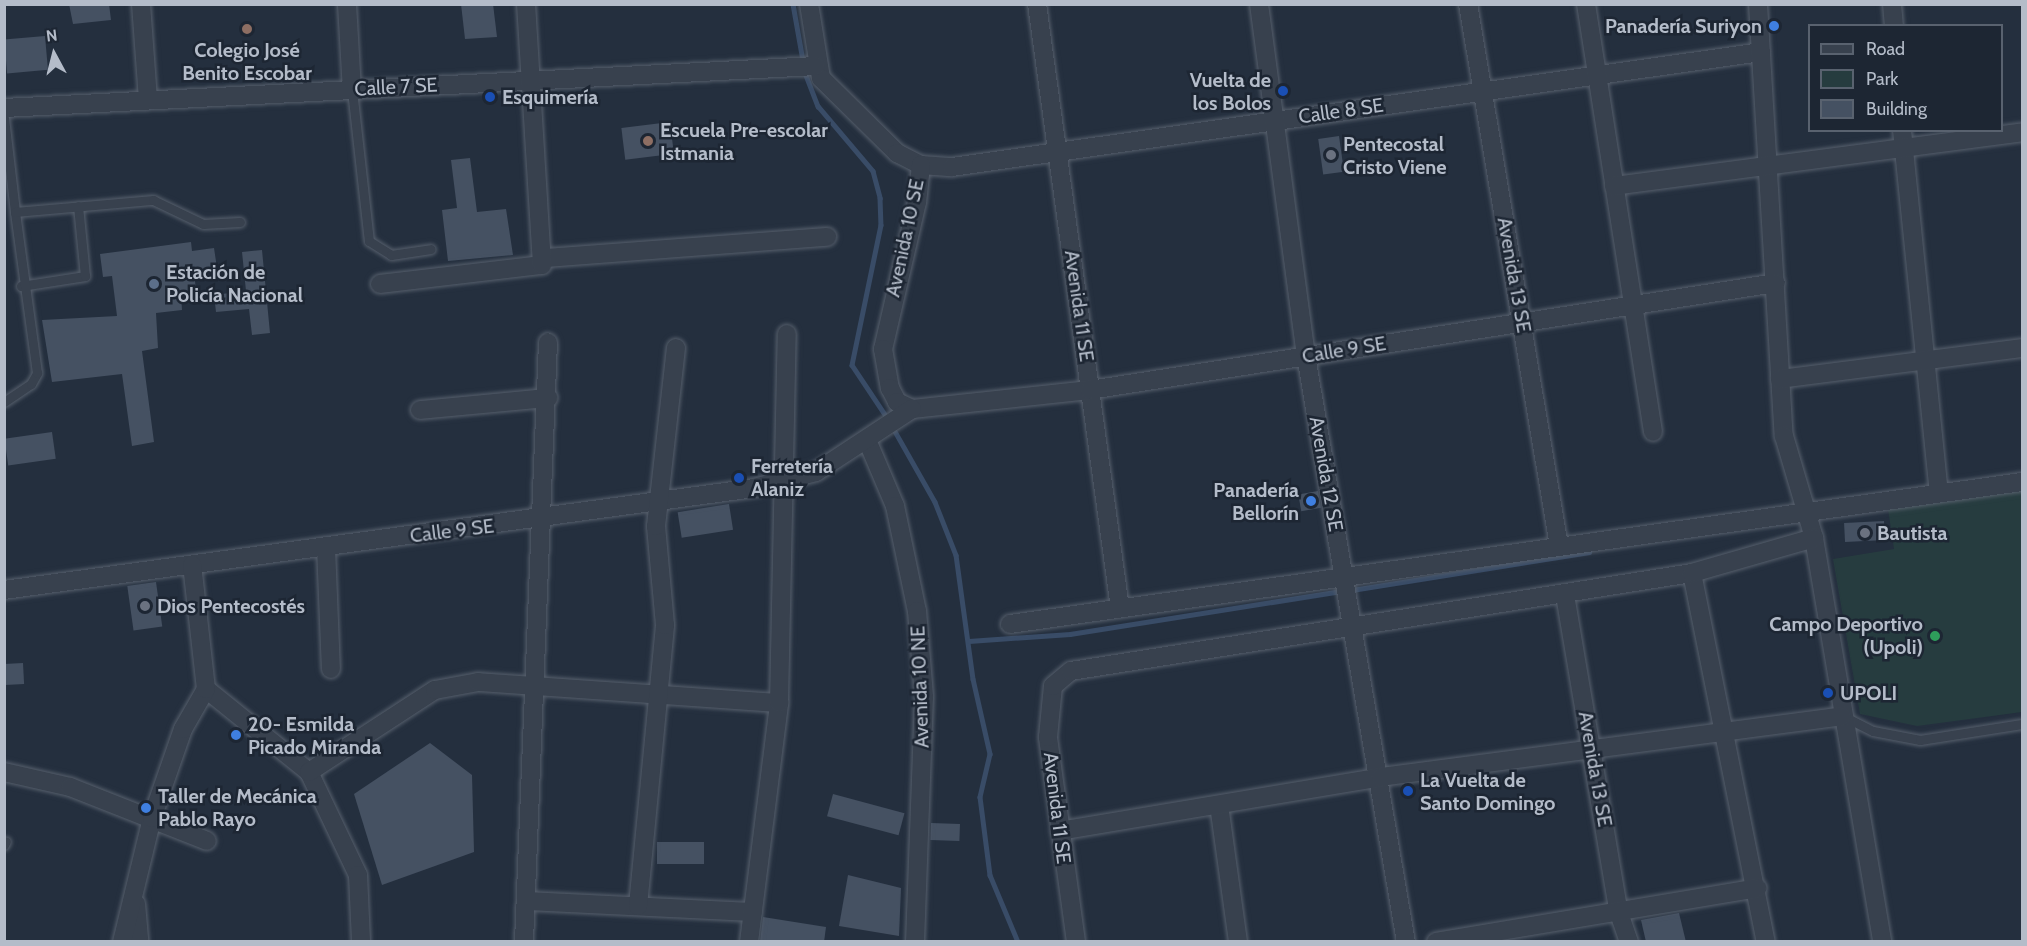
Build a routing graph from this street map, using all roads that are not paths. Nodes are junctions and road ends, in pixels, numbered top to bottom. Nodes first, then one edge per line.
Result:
1 (141, 4) edge
2 (347, 4) edge
3 (526, 4) edge
4 (809, 4) edge
5 (1037, 4) edge
6 (1259, 4) edge
7 (1468, 4) edge
8 (1586, 4) edge
9 (1758, 4) edge
10 (1892, 4) edge
11 (1894, 24) edge
12 (1761, 52) junction
13 (811, 66) junction
14 (1597, 76) junction
15 (530, 80) junction
16 (352, 90) junction
17 (1483, 92) junction
18 (148, 100) junction
19 (4, 108) edge
20 (4, 118) edge
21 (1275, 120) junction
22 (2022, 132) edge
23 (1903, 139) edge
24 (1058, 152) junction
25 (921, 165) junction
26 (1770, 165) junction
27 (1614, 186) junction
28 (78, 206) junction
29 (15, 212) junction
30 (240, 222) dead end
31 (827, 237) dead end
32 (431, 249) dead end
33 (545, 258) junction
34 (1776, 283) junction
35 (380, 284) dead end
36 (21, 286) junction
37 (1632, 305) junction
38 (1522, 323) junction
39 (787, 334) dead end
40 (548, 342) dead end
41 (676, 348) dead end
42 (2022, 348) edge
43 (1306, 356) junction
44 (1929, 360) junction
45 (1780, 380) junction
46 (1090, 390) junction
47 (548, 398) junction
48 (4, 402) edge
49 (420, 410) dead end
50 (906, 413) junction
51 (1653, 432) dead end
52 (867, 440) junction
53 (780, 482) junction
54 (2022, 482) edge
55 (1939, 493) junction
56 (660, 505) junction
57 (1803, 511) junction
58 (539, 521) junction
59 (1814, 538) junction
60 (1559, 546) junction
61 (326, 547) junction
62 (192, 566) junction
63 (1692, 573) junction
64 (1345, 580) junction
65 (4, 590) edge
66 (1565, 595) junction
67 (1120, 608) junction
68 (1354, 623) junction
69 (1010, 624) dead end
70 (331, 669) dead end
71 (534, 685) junction
72 (207, 689) junction
73 (659, 694) junction
74 (779, 703) junction
75 (1842, 716) junction
76 (2022, 724) edge
77 (1724, 732) junction
78 (1591, 749) junction
79 (4, 772) edge
80 (309, 772) junction
81 (1381, 777) junction
82 (1219, 805) junction
83 (152, 818) junction
84 (1060, 831) junction
85 (207, 841) dead end
86 (1757, 888) junction
87 (134, 890) junction
88 (526, 901) junction
89 (638, 906) junction
90 (753, 912) junction
91 (1619, 913) junction
92 (1509, 936) edge
93 (122, 942) edge
94 (139, 942) edge
95 (361, 942) edge
96 (524, 942) edge
97 (749, 942) edge
98 (915, 942) edge
99 (1076, 942) edge
100 (1238, 942) edge
101 (1406, 942) edge
102 (1436, 942) edge
103 (1629, 942) edge
104 (1766, 942) edge
105 (1882, 942) edge

1 - 18 street
2 - 16 street
3 - 15 street
4 - 13 street
5 - 24 street, Avenida 11 SE
6 - 21 street, Avenida 12 SE
7 - 17 street, Avenida 13 SE
8 - 14 street
9 - 12 street
10 - 11 street
12 - 14 street, Calle 8 SE
12 - 26 street
13 - 15 street, Calle 7 SE
13 - 25 street, Avenida 10 SE
14 - 17 street, Calle 8 SE
14 - 27 street
15 - 16 street, Calle 7 SE
15 - 33 street
16 - 18 street, Calle 7 SE
16 - 32 lane
17 - 21 street, Calle 8 SE
17 - 38 street, Avenida 13 SE
18 - 19 street, Calle 7 SE
20 - 29 lane
21 - 24 street, Calle 8 SE
21 - 43 street, Avenida 12 SE
22 - 23 street
23 - 26 street
23 - 44 street
24 - 25 street, Calle 8 SE
24 - 46 street, Avenida 11 SE
25 - 50 street, Avenida 10 SE
26 - 27 street
26 - 34 street
27 - 37 street
28 - 29 lane
28 - 30 lane
28 - 36 lane
29 - 36 lane
31 - 33 street
33 - 35 street
34 - 37 street, Calle 9 SE
34 - 45 street
36 - 48 lane
37 - 38 street, Calle 9 SE
37 - 51 street
38 - 43 street, Calle 9 SE
38 - 60 street, Avenida 13 SE
39 - 53 street
40 - 47 street
41 - 56 street
42 - 44 street
43 - 46 street, Calle 9 SE
43 - 64 street, Avenida 12 SE
44 - 45 street
44 - 55 street
45 - 57 street
46 - 50 street, Calle 9 SE
46 - 67 street, Avenida 11 SE
47 - 49 street
47 - 58 street
50 - 52 street, Calle 9 SE
52 - 53 street, Calle 9 SE
52 - 98 street, Avenida 10 NE
53 - 56 street, Calle 9 SE
53 - 74 street
54 - 55 street
55 - 57 street
56 - 58 street, Calle 9 SE
56 - 73 street
57 - 59 street
57 - 60 street
58 - 61 street, Calle 9 SE
58 - 71 street
59 - 63 street
59 - 75 street
60 - 64 street
61 - 62 street, Calle 9 SE
61 - 70 street
62 - 65 street, Calle 9 SE
62 - 72 street
63 - 66 street
63 - 77 street
64 - 67 street
64 - 68 street, Avenida 12 SE
66 - 68 street
66 - 78 street, Avenida 13 SE
67 - 69 street
68 - 81 street, Avenida 12 SE
68 - 84 street, Avenida 11 SE
71 - 73 street
71 - 80 street
71 - 88 street
72 - 80 street
72 - 83 street
73 - 74 street
73 - 89 street
74 - 90 street
75 - 76 lane
75 - 77 street
75 - 105 street
77 - 78 street
77 - 86 street
78 - 81 street
78 - 91 street, Avenida 13 SE
79 - 83 street
80 - 95 street
81 - 82 street
81 - 101 street, Avenida 12 SE
82 - 84 street
82 - 100 street
83 - 85 street
83 - 87 street
84 - 99 street, Avenida 11 SE
86 - 91 street
86 - 104 street
87 - 93 street
87 - 94 street
88 - 89 street
88 - 96 street
89 - 90 street
90 - 97 street
91 - 92 street
91 - 103 street, Avenida 13 SE
92 - 102 street

